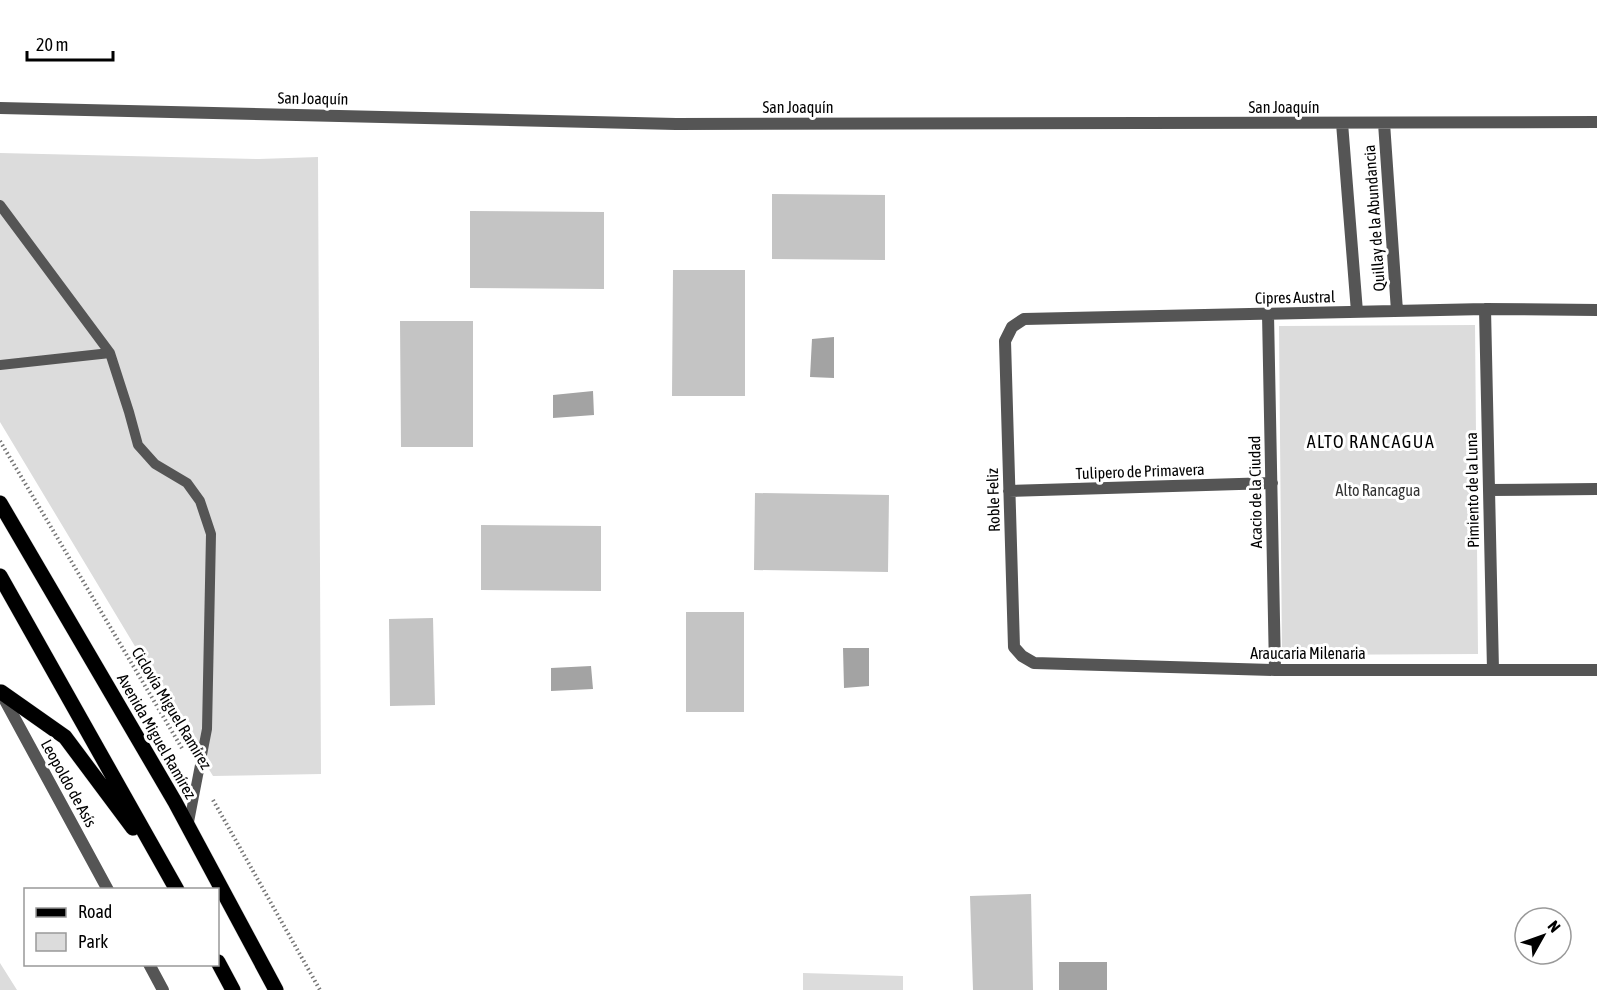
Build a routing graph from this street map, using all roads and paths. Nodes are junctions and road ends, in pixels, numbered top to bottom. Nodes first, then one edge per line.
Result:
1 (0, 108) edge
2 (1597, 122) edge
3 (1342, 123) junction
4 (1384, 123) junction
5 (0, 205) edge
6 (1485, 309) junction
7 (1597, 310) edge
8 (1397, 311) junction
9 (1357, 312) junction
10 (1268, 314) junction
11 (1005, 341) joint
12 (110, 353) junction
13 (0, 365) edge
14 (0, 441) edge
15 (1272, 483) junction
16 (1597, 489) edge
17 (1489, 490) junction
18 (1009, 491) junction
19 (0, 504) edge
20 (0, 576) edge
21 (1022, 656) joint
22 (1275, 670) junction
23 (1493, 670) junction
24 (1597, 670) edge
25 (0, 692) edge
26 (198, 774) junction
27 (188, 828) junction
28 (174, 884) edge
29 (107, 888) edge
30 (219, 964) edge
31 (150, 966) edge
32 (163, 990) edge
33 (233, 990) edge
34 (276, 990) edge
35 (320, 990) edge

1 - 3 street, San Joaquín
2 - 4 street, San Joaquín
3 - 4 street, San Joaquín
3 - 9 street, Quillay de la Abundancia
4 - 8 street, Quillay de la Abundancia
5 - 12 lane
6 - 7 street, Cipres Austral
6 - 8 street, Cipres Austral
6 - 17 street, Pimiento de la Luna
8 - 9 street, Cipres Austral
9 - 10 street, Cipres Austral
10 - 11 street, Cipres Austral
10 - 15 street, Acacio de la Ciudad
11 - 18 street, Roble Feliz
12 - 13 lane
12 - 26 lane
14 - 26 path, Ciclovía Miguel Ramírez
15 - 18 street, Tulipero de Primavera
15 - 22 street, Acacio de la Ciudad
16 - 17 street
17 - 23 street, Pimiento de la Luna
18 - 21 street, Roble Feliz
19 - 27 main road, Avenida Miguel Ramírez
20 - 28 main road
21 - 22 street, Araucaria Milenaria
22 - 23 street, Araucaria Milenaria
23 - 24 street, Araucaria Milenaria
25 - 28 main road
25 - 29 street, Leopoldo de Asís
26 - 27 lane
26 - 35 path, Ciclovía Miguel Ramírez
27 - 34 main road, Avenida Miguel Ramírez
30 - 33 main road
31 - 32 street

